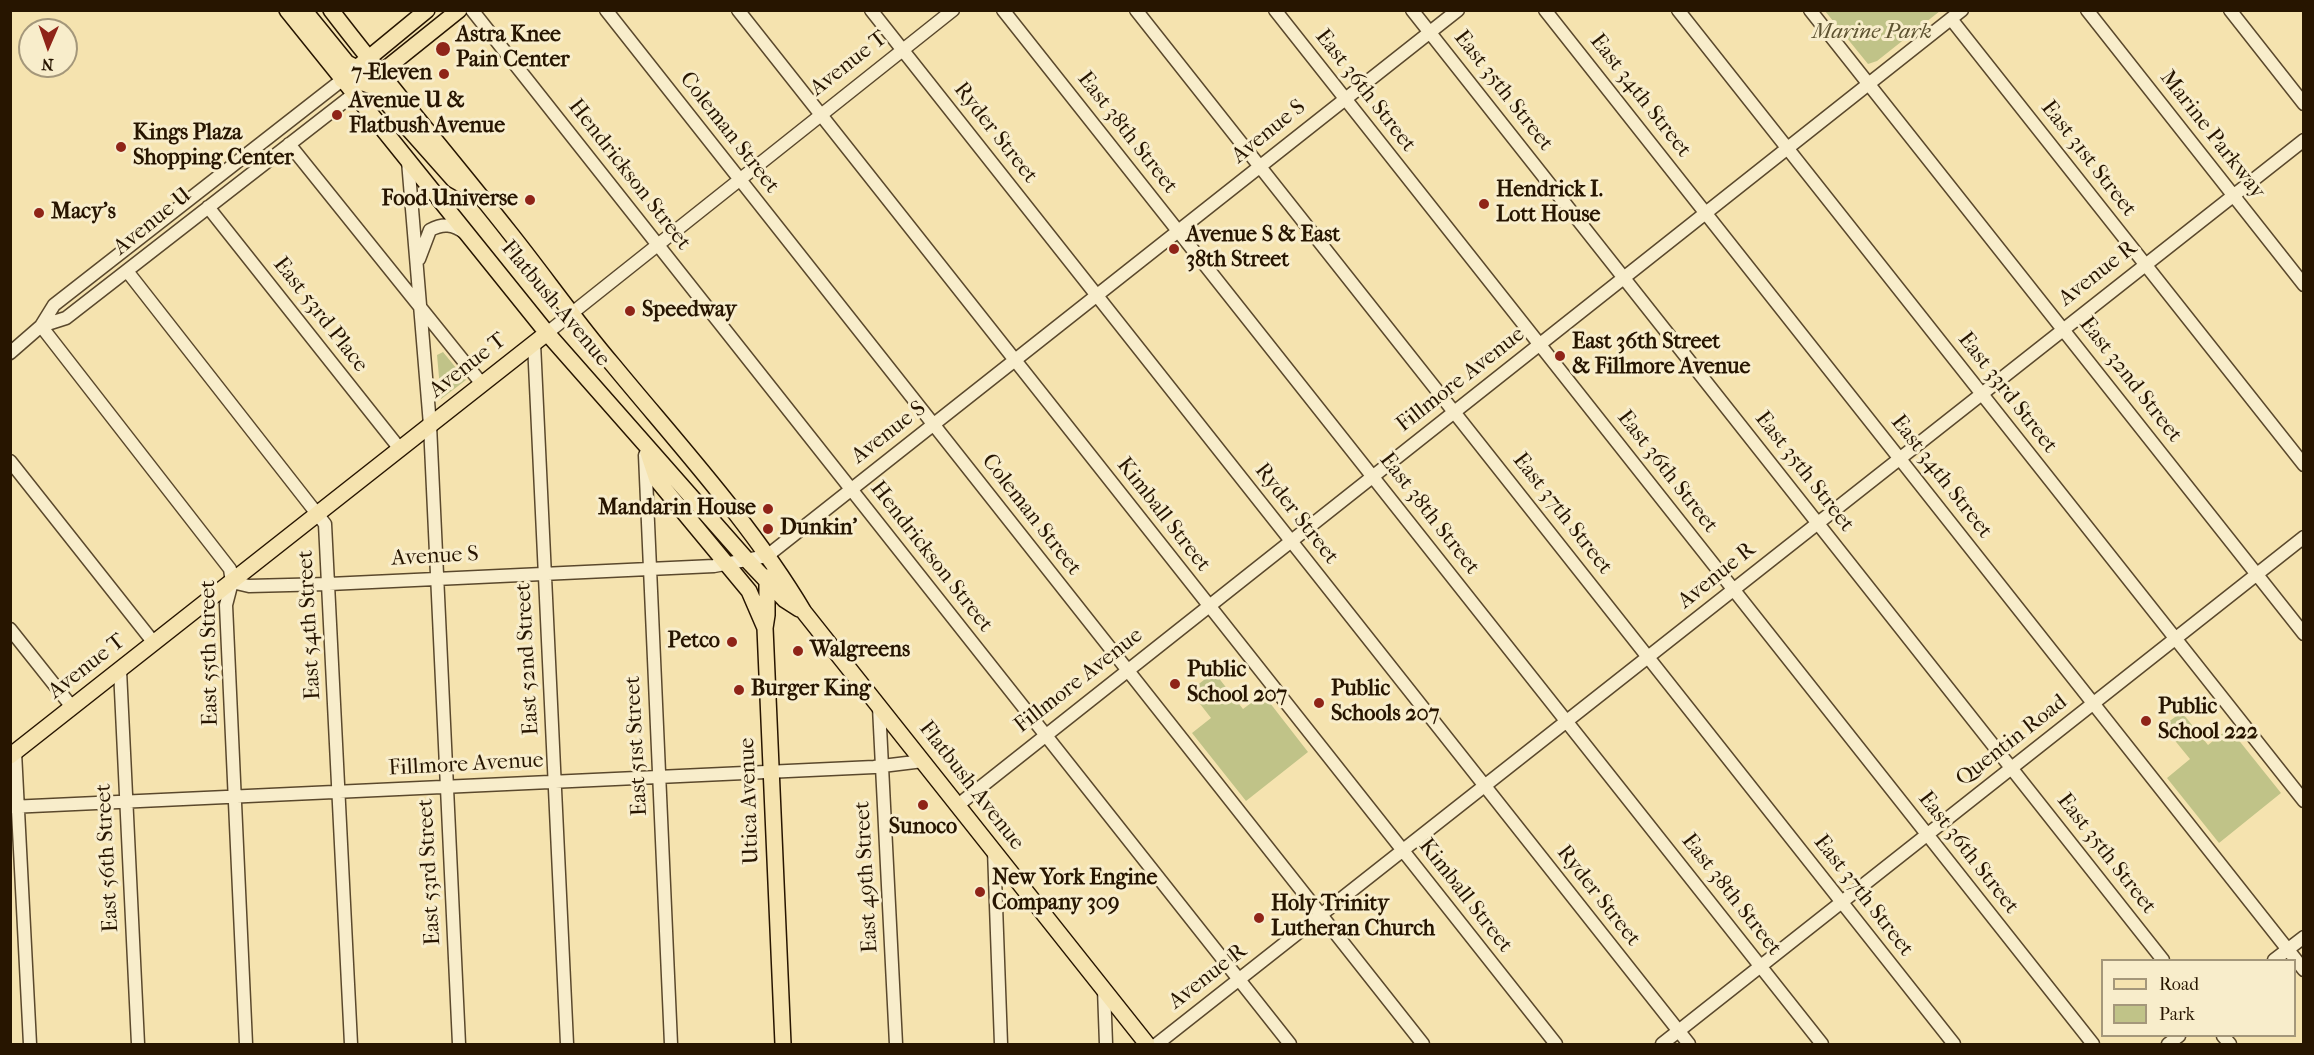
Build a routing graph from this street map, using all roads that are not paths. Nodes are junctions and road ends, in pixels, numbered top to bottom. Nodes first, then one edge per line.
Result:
1 (287, 10) edge
2 (304, 10) edge
3 (332, 10) edge
4 (427, 10) edge
5 (459, 10) edge
6 (472, 10) edge
7 (606, 10) edge
8 (738, 10) edge
9 (871, 10) edge
10 (952, 10) edge
11 (1003, 10) edge
12 (1136, 10) edge
13 (1275, 10) edge
14 (1412, 10) edge
15 (1458, 10) edge
16 (1545, 10) edge
17 (1678, 10) edge
18 (1810, 10) edge
19 (1962, 10) edge
20 (2087, 10) edge
21 (2229, 10) edge
22 (1951, 19) junction
23 (1429, 32) junction
24 (902, 50) junction
25 (369, 59) junction
26 (356, 69) junction
27 (379, 73) junction
28 (342, 80) junction
29 (367, 84) junction
30 (1869, 84) junction
31 (354, 94) junction
32 (1344, 99) junction
33 (2304, 104) edge
34 (820, 115) junction
35 (2304, 140) edge
36 (289, 144) junction
37 (1787, 148) junction
38 (408, 161) junction
39 (1260, 167) junction
40 (739, 180) junction
41 (2232, 195) junction
42 (481, 197) junction
43 (208, 207) junction
44 (1706, 213) junction
45 (1178, 231) junction
46 (470, 237) junction
47 (657, 244) junction
48 (2144, 264) junction
49 (417, 266) junction
50 (127, 272) junction
51 (1623, 278) junction
52 (2304, 285) edge
53 (1096, 296) junction
54 (421, 308) junction
55 (572, 314) junction
56 (41, 326) junction
57 (2063, 329) junction
58 (547, 333) junction
59 (534, 343) junction
60 (1539, 344) junction
61 (10, 353) edge
62 (1014, 360) junction
63 (482, 384) junction
64 (1981, 393) junction
65 (1454, 412) junction
66 (430, 425) junction
67 (933, 425) junction
68 (645, 445) junction
69 (400, 448) junction
70 (1899, 458) junction
71 (10, 461) edge
72 (2304, 465) edge
73 (1372, 477) junction
74 (851, 490) junction
75 (317, 514) junction
76 (1818, 522) junction
77 (2304, 537) edge
78 (1291, 541) junction
79 (767, 556) junction
80 (747, 560) junction
81 (727, 564) junction
82 (649, 569) junction
83 (546, 573) junction
84 (2257, 575) junction
85 (438, 578) junction
86 (232, 582) junction
87 (767, 582) junction
88 (329, 584) junction
89 (1733, 591) junction
90 (1209, 606) junction
91 (804, 612) junction
92 (765, 628) junction
93 (10, 629) edge
94 (2304, 634) edge
95 (2175, 639) junction
96 (154, 644) junction
97 (1648, 658) junction
98 (120, 670) junction
99 (1127, 670) junction
100 (2093, 704) junction
101 (72, 707) junction
102 (879, 707) junction
103 (1566, 722) junction
104 (1045, 735) junction
105 (13, 754) edge
106 (923, 761) junction
107 (882, 767) junction
108 (2011, 768) junction
109 (771, 772) junction
110 (659, 777) junction
111 (555, 782) junction
112 (1484, 786) junction
113 (447, 787) junction
114 (339, 792) junction
115 (235, 796) junction
116 (127, 801) junction
117 (2304, 801) edge
118 (958, 805) junction
119 (15, 807) edge
120 (1926, 835) junction
121 (994, 850) junction
122 (1403, 851) junction
123 (1841, 902) junction
124 (1321, 915) junction
125 (2304, 937) edge
126 (2288, 950) junction
127 (2162, 959) edge
128 (2275, 959) edge
129 (2295, 959) edge
130 (1760, 967) junction
131 (1239, 980) junction
132 (1104, 989) junction
133 (1678, 1032) junction
134 (30, 1044) edge
135 (138, 1044) edge
136 (246, 1044) edge
137 (351, 1044) edge
138 (459, 1044) edge
139 (567, 1044) edge
140 (671, 1044) edge
141 (783, 1044) edge
142 (896, 1044) edge
143 (1000, 1044) edge
144 (1106, 1044) edge
145 (1147, 1044) edge
146 (1156, 1044) edge
147 (1290, 1044) edge
148 (1423, 1044) edge
149 (1556, 1044) edge
150 (1662, 1044) edge
151 (1689, 1044) edge
152 (1822, 1044) edge
153 (1954, 1044) edge
154 (2092, 1044) edge

1 - 28 main road, Flatbush Avenue
2 - 26 main road
3 - 25 main road, Flatbush Avenue
4 - 25 main road, Avenue U
5 - 27 main road, Avenue U
6 - 47 street, Hendrickson Street
7 - 40 street, Coleman Street
8 - 34 street, Kimball Street
9 - 24 street, Ryder Street
10 - 24 street, Avenue T
11 - 45 street, East 38th Street
12 - 39 street, East 37th Street
13 - 32 street, East 36th Street
14 - 23 street, East 35th Street
15 - 23 street, Avenue S
16 - 44 street, East 34th Street
17 - 37 street, East 33rd Street
18 - 30 street, East 32nd Street
19 - 22 street, Fillmore Avenue
20 - 41 street, Marine Parkway
21 - 33 street
22 - 30 street, Fillmore Avenue
22 - 48 street, East 31st Street
23 - 32 street, Avenue S
23 - 51 street, East 35th Street
24 - 34 street, Avenue T
24 - 53 street, Ryder Street
25 - 26 main road, Avenue U
25 - 27 main road, Flatbush Avenue
26 - 27 main road
26 - 28 main road, Avenue U
27 - 29 main road, Avenue U
27 - 42 main road, Flatbush Avenue
28 - 29 main road
28 - 31 main road, Flatbush Avenue
28 - 56 street, Avenue U
29 - 31 main road, Avenue U
29 - 42 main road
30 - 37 street, Fillmore Avenue
30 - 57 street, East 32nd Street
31 - 36 street, Avenue U
31 - 38 main road, Flatbush Avenue
32 - 39 street, Avenue S
32 - 60 street, East 36th Street
34 - 40 street, Avenue T
34 - 62 street, Kimball Street
35 - 41 street, Avenue R
36 - 43 street, Avenue U
36 - 54 street
37 - 44 street, Fillmore Avenue
37 - 64 street, East 33rd Street
38 - 46 main road, Flatbush Avenue
38 - 49 street, East 53rd Street
39 - 45 street, Avenue S
39 - 65 street, East 37th Street
40 - 47 street, Avenue T
40 - 67 street, Coleman Street
41 - 48 street, Avenue R
41 - 52 street, Marine Parkway
42 - 55 main road, Flatbush Avenue
43 - 50 street, Avenue U
43 - 69 street, East 53rd Place
44 - 51 street, Fillmore Avenue
44 - 70 street, East 34th Street
45 - 53 street, Avenue S
45 - 73 street, East 38th Street
46 - 49 street, East 53rd Street
46 - 58 main road, Flatbush Avenue
47 - 55 street, Avenue T
47 - 74 street, Hendrickson Street
48 - 57 street, Avenue R
48 - 72 street, East 31st Street
49 - 54 street, East 53rd Street
50 - 56 street, Avenue U
50 - 75 street, East 54th Street
51 - 60 street, Fillmore Avenue
51 - 76 street, East 35th Street
53 - 62 street, Avenue S
53 - 78 street, Ryder Street
54 - 63 street
54 - 66 street, East 53rd Street
55 - 58 street, Avenue T
55 - 79 main road, Flatbush Avenue
56 - 61 street, Avenue U
56 - 86 street, East 55th Street
57 - 64 street, Avenue R
57 - 84 street, East 32nd Street
58 - 59 main road, Avenue T
58 - 68 main road, Flatbush Avenue
59 - 63 main road, Avenue T
59 - 83 street, East 52nd Street
60 - 65 street, Fillmore Avenue
60 - 89 street, East 36th Street
62 - 67 street, Avenue S
62 - 90 street, Kimball Street
63 - 66 main road, Avenue T
64 - 70 street, Avenue R
64 - 95 street, East 33rd Street
65 - 73 street, Fillmore Avenue
65 - 97 street, East 37th Street
66 - 69 main road, Avenue T
66 - 85 street, East 53rd Street
67 - 74 street, Avenue S
67 - 99 street, Coleman Street
68 - 80 main road, Flatbush Avenue
68 - 81 main road
68 - 82 street, East 51st Street
69 - 75 main road, Avenue T
70 - 76 street, Avenue R
70 - 100 street, East 34th Street
71 - 96 street
73 - 78 street, Fillmore Avenue
73 - 103 street, East 38th Street
74 - 79 street, Avenue S
74 - 104 street, Hendrickson Street
75 - 86 main road, Avenue T
75 - 88 street, East 54th Street
76 - 89 street, Avenue R
76 - 108 street, East 35th Street
77 - 84 street, Quentin Road
78 - 90 street, Fillmore Avenue
78 - 112 street, Ryder Street
79 - 80 street, Avenue S
79 - 87 main road, Utica Avenue
79 - 91 main road, Flatbush Avenue
80 - 81 street, Avenue S
80 - 87 main road, Flatbush Avenue
81 - 82 street, Avenue S
81 - 92 main road
82 - 83 street, Avenue S
82 - 110 street, East 51st Street
83 - 85 street, Avenue S
83 - 111 street, East 52nd Street
84 - 94 street, East 32nd Street
84 - 95 street, Quentin Road
85 - 88 street, Avenue S
85 - 113 street, East 53rd Street
86 - 88 street, Avenue S
86 - 96 main road, Avenue T
86 - 115 street, East 55th Street
87 - 91 main road, Flatbush Avenue
87 - 92 main road, Utica Avenue
88 - 114 street, East 54th Street
89 - 97 street, Avenue R
89 - 120 street, East 36th Street
90 - 99 street, Fillmore Avenue
90 - 122 street, Kimball Street
91 - 102 main road, Flatbush Avenue
92 - 109 main road, Utica Avenue
93 - 101 street
95 - 100 street, Quentin Road
95 - 117 street, East 33rd Street
96 - 98 main road, Avenue T
97 - 103 street, Avenue R
97 - 123 street, East 37th Street
98 - 101 main road, Avenue T
98 - 116 street, East 56th Street
99 - 104 street, Fillmore Avenue
99 - 124 street, Coleman Street
100 - 108 street, Quentin Road
100 - 126 street, East 34th Street
101 - 105 main road, Avenue T
102 - 106 main road, Flatbush Avenue
102 - 107 street, East 49th Street
103 - 112 street, Avenue R
103 - 130 street, East 38th Street
104 - 118 street, Fillmore Avenue
104 - 131 street, Hendrickson Street
105 - 119 street
106 - 107 street, Fillmore Avenue
106 - 118 main road, Flatbush Avenue
107 - 109 street, Fillmore Avenue
107 - 142 street, East 49th Street
108 - 120 street, Quentin Road
108 - 127 street, East 35th Street
109 - 110 street, Fillmore Avenue
109 - 141 main road, Utica Avenue
110 - 111 street, Fillmore Avenue
110 - 140 street, East 51st Street
111 - 113 street, Fillmore Avenue
111 - 139 street, East 52nd Street
112 - 122 street, Avenue R
112 - 133 street, Ryder Street
113 - 114 street, Fillmore Avenue
113 - 138 street, East 53rd Street
114 - 115 street, Fillmore Avenue
114 - 137 street, East 54th Street
115 - 116 street, Fillmore Avenue
115 - 136 street, East 55th Street
116 - 119 street, Fillmore Avenue
116 - 135 street, East 56th Street
118 - 121 main road, Flatbush Avenue
119 - 134 street
120 - 123 street, Quentin Road
120 - 154 street, East 36th Street
121 - 132 main road, Flatbush Avenue
121 - 143 street
122 - 124 street, Avenue R
122 - 149 street, Kimball Street
123 - 130 street, Quentin Road
123 - 153 street, East 37th Street
124 - 131 street, Avenue R
124 - 148 street, Coleman Street
125 - 126 street
126 - 128 street
126 - 129 street, East 34th Street
130 - 133 street, Quentin Road
130 - 152 street, East 38th Street
131 - 146 street, Avenue R
131 - 147 street, Hendrickson Street
132 - 144 street
132 - 145 main road, Flatbush Avenue
133 - 150 street, Quentin Road
133 - 151 street, Ryder Street

